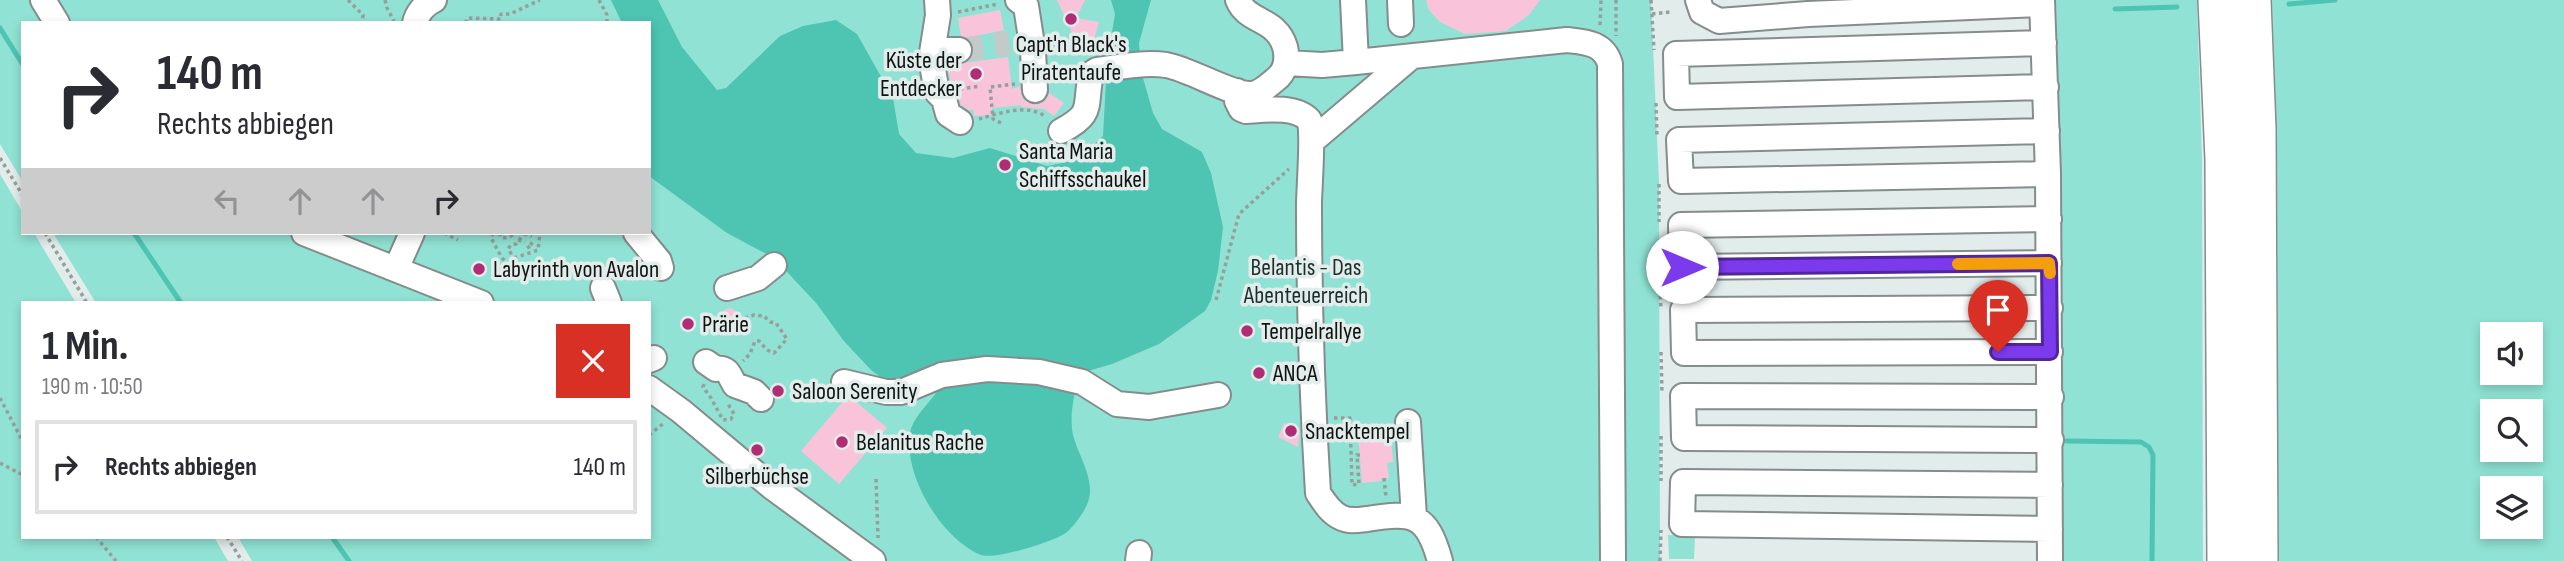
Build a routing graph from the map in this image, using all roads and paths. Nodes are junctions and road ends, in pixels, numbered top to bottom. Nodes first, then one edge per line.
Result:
1 (43, 0) edge
2 (348, 0) edge
3 (385, 0) edge
4 (434, 0) edge
5 (540, 0) edge
6 (599, 0) edge
7 (1004, 0) edge
8 (1018, 0) edge
9 (1238, 0) edge
10 (1353, 0) edge
11 (1651, 0) edge
12 (1698, 0) edge
13 (2217, 0) edge
14 (2252, 0) edge
15 (2042, 2) edge
16 (1972, 3) edge
17 (1919, 4) edge
18 (1863, 6) edge
19 (1808, 7) edge
20 (938, 8) edge
21 (1753, 9) edge
22 (1670, 12) dead end
23 (1652, 14) junction
24 (56, 21) edge
25 (362, 21) edge
26 (394, 21) edge
27 (415, 21) edge
28 (466, 21) edge
29 (607, 21) edge
30 (1067, 43) dead end
31 (2044, 43) junction
32 (1056, 47) dead end
33 (933, 50) junction
34 (959, 50) tunnel mouth
35 (1654, 55) dead end
36 (1412, 56) junction
37 (1356, 62) junction
38 (1287, 63) junction
39 (1008, 85) dead end
40 (2046, 87) junction
41 (1035, 90) dead end
42 (1237, 91) junction
43 (1656, 98) dead end
44 (993, 116) junction
45 (957, 121) joint
46 (1001, 123) dead end
47 (1054, 125) joint
48 (2047, 131) junction
49 (1657, 139) dead end
50 (1311, 150) junction
51 (0, 158) edge
52 (1658, 172) dead end
53 (2048, 174) junction
54 (21, 193) edge
55 (2049, 219) junction
56 (1660, 225) dead end
57 (46, 235) edge
58 (309, 235) edge
59 (411, 235) edge
60 (447, 235) edge
61 (492, 235) edge
62 (522, 235) edge
63 (530, 235) edge
64 (543, 235) edge
65 (638, 235) edge
66 (533, 236) dead end
67 (518, 240) junction
68 (456, 242) dead end
69 (530, 254) junction
70 (1659, 257) dead end
71 (514, 263) junction
72 (2049, 263) junction
73 (774, 265) dead end
74 (501, 266) dead end
75 (662, 268) dead end
76 (396, 269) junction
77 (516, 271) dead end
78 (727, 288) dead end
79 (1216, 300) dead end
80 (86, 301) edge
81 (476, 301) edge
82 (2050, 309) junction
83 (1661, 311) dead end
84 (738, 320) dead end
85 (1661, 343) dead end
86 (2050, 352) junction
87 (750, 354) dead end
88 (706, 362) dead end
89 (844, 382) dead end
90 (651, 389) edge
91 (1218, 395) dead end
92 (1661, 396) dead end
93 (2051, 397) junction
94 (0, 398) edge
95 (761, 399) dead end
96 (1315, 418) junction
97 (1408, 422) dead end
98 (1661, 428) dead end
99 (21, 438) edge
100 (2051, 440) junction
101 (1360, 455) dead end
102 (0, 463) edge
103 (21, 474) edge
104 (1384, 478) dead end
105 (876, 479) dead end
106 (2050, 485) junction
107 (1661, 492) dead end
108 (1382, 501) dead end
109 (1414, 517) junction
110 (1661, 524) dead end
111 (2050, 529) junction
112 (98, 539) edge
113 (229, 539) edge
114 (876, 554) edge
115 (116, 561) edge
116 (242, 561) edge
117 (1440, 561) edge
118 (1613, 561) edge
119 (1660, 561) edge
120 (2050, 561) edge
121 (2226, 561) edge
122 (2259, 561) edge

1 - 24 street
2 - 25 path
3 - 26 path
4 - 27 street
5 - 28 path
6 - 29 path
7 - 20 path
8 - 41 street
9 - 38 street
10 - 37 street
11 - 23 path
12 - 21 street
13 - 121 highway
14 - 122 highway
15 - 16 street
15 - 31 street
16 - 17 street
17 - 18 street
18 - 19 street
19 - 21 street
20 - 33 street
22 - 23 path
23 - 35 path
30 - 32 path
31 - 40 street
31 - 40 street
33 - 34 street
33 - 45 street
36 - 37 street
36 - 50 street
36 - 118 street
37 - 38 street
38 - 42 street
39 - 44 path
40 - 48 street
42 - 47 street
42 - 50 street
43 - 49 path
44 - 45 path
44 - 46 path
44 - 47 path
48 - 53 street
48 - 53 street
50 - 79 path
50 - 96 street
51 - 54 path
52 - 56 path
53 - 55 street
55 - 72 street
55 - 72 street
57 - 80 path
58 - 76 street
59 - 76 street
60 - 68 path
61 - 71 path
62 - 67 path
63 - 66 path
64 - 69 path
65 - 75 street
67 - 69 path
67 - 71 path
69 - 71 path
70 - 83 path
71 - 74 path
71 - 77 path
72 - 82 street
73 - 78 street
76 - 81 street
82 - 86 street
82 - 86 street
84 - 87 path
85 - 92 path
86 - 93 street
88 - 95 street
89 - 91 street
90 - 114 street
93 - 100 street
93 - 100 street
94 - 99 path
96 - 101 path
96 - 109 street
97 - 109 street
98 - 107 path
100 - 106 street
102 - 103 path
104 - 108 path
105 - 114 path
106 - 111 street
106 - 111 street
109 - 117 street
110 - 119 path
111 - 120 street
112 - 115 path
113 - 116 path

